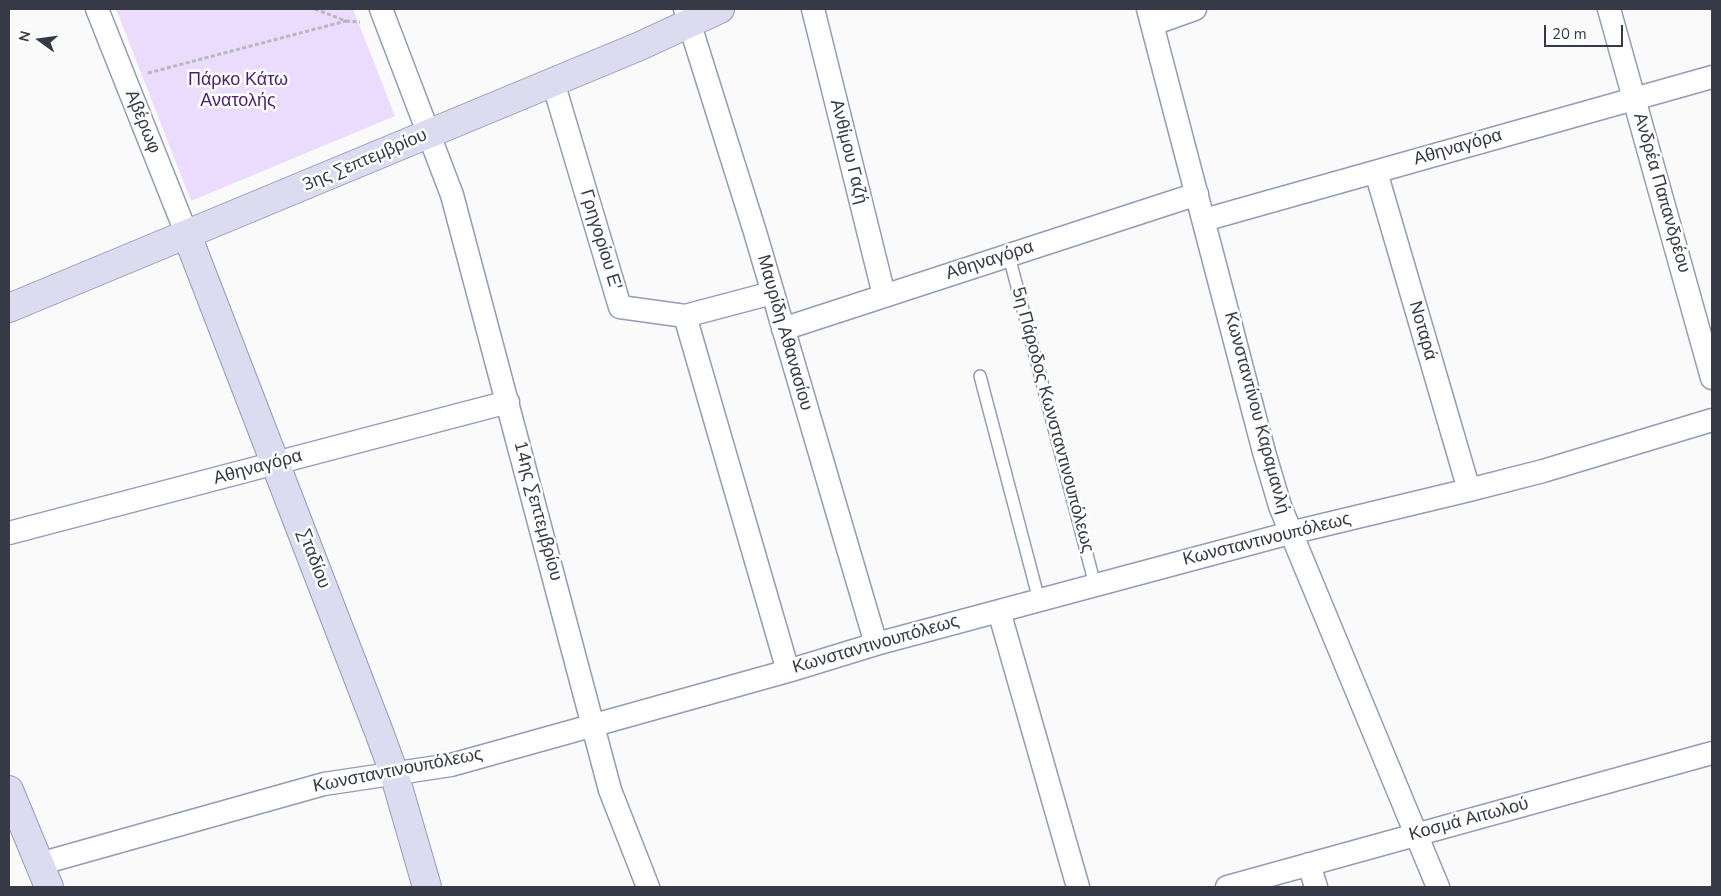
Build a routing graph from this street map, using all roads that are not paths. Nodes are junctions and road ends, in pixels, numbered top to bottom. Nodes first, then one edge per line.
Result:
1 (97, 9) edge
2 (381, 9) edge
3 (720, 9) edge
4 (813, 9) edge
5 (1195, 9) edge
6 (1609, 9) edge
7 (688, 16) edge
8 (1150, 17) edge
9 (1712, 77) edge
10 (552, 82) junction
11 (1634, 98) junction
12 (429, 134) junction
13 (1376, 172) junction
14 (1197, 194) junction
15 (1204, 220) junction
16 (187, 235) junction
17 (1009, 256) junction
18 (772, 293) junction
19 (884, 296) junction
20 (9, 308) edge
21 (685, 316) junction
22 (783, 329) junction
23 (980, 376) dead end
24 (1712, 378) edge
25 (508, 402) junction
26 (1712, 420) edge
27 (276, 463) junction
28 (1469, 490) junction
29 (9, 533) edge
30 (1290, 533) junction
31 (1094, 585) junction
32 (1039, 600) junction
33 (999, 611) junction
34 (876, 644) junction
35 (788, 671) junction
36 (593, 725) junction
37 (1712, 753) edge
38 (394, 774) junction
39 (9, 790) edge
40 (1416, 835) junction
41 (1309, 864) junction
42 (44, 876) edge
43 (427, 887) edge
44 (648, 887) edge
45 (1078, 887) edge
46 (1227, 887) edge
47 (1316, 887) edge
48 (1438, 887) edge

1 - 16 street, Αβέρωφ
2 - 12 street, 14ης Σεπτεμβρίου
3 - 7 main road, 3ης Σεπτεμβρίου
4 - 19 street, Ανθίμου Γαζή
5 - 8 street
6 - 11 street, Ανδρέα Παπανδρέου
7 - 10 main road, 3ης Σεπτεμβρίου
7 - 18 street, Μαυρίδη Αθανασίου
8 - 14 street, Κωνσταντίνου Καραμανλή
9 - 11 street, Αθηναγόρα
10 - 12 main road, 3ης Σεπτεμβρίου
10 - 21 street, Γρηγορίου Ε'
11 - 13 street, Αθηναγόρα
11 - 24 street, Ανδρέα Παπανδρέου
12 - 16 main road, 3ης Σεπτεμβρίου
12 - 25 street, 14ης Σεπτεμβρίου
13 - 15 street, Αθηναγόρα
13 - 28 street, Νοταρά
14 - 15 street, Κωνσταντίνου Καραμανλή
14 - 17 street, Αθηναγόρα
15 - 30 street, Κωνσταντίνου Καραμανλή
16 - 20 main road, 3ης Σεπτεμβρίου
16 - 27 main road, Σταδίου
17 - 19 street, Αθηναγόρα
17 - 31 lane, 5η Πάροδος Κωνσταντινουπόλεως
18 - 21 street, Γρηγορίου Ε'
18 - 22 street, Μαυρίδη Αθανασίου
19 - 22 street, Αθηναγόρα
21 - 35 street
22 - 34 street, Μαυρίδη Αθανασίου
23 - 32 lane
25 - 27 street, Αθηναγόρα
25 - 36 street, 14ης Σεπτεμβρίου
26 - 28 street, Κωνσταντινουπόλεως
27 - 29 street, Αθηναγόρα
27 - 38 main road, Σταδίου
28 - 30 street, Κωνσταντινουπόλεως
30 - 31 street, Κωνσταντινουπόλεως
30 - 40 street, Κωνσταντίνου Καραμανλή
31 - 32 street, Κωνσταντινουπόλεως
32 - 33 street, Κωνσταντινουπόλεως
33 - 34 street, Κωνσταντινουπόλεως
33 - 45 street
34 - 35 street, Κωνσταντινουπόλεως
35 - 36 street, Κωνσταντινουπόλεως
36 - 38 street, Κωνσταντινουπόλεως
36 - 44 street, 14ης Σεπτεμβρίου
37 - 40 street, Κοσμά Αιτωλού
38 - 42 street, Κωνσταντινουπόλεως
38 - 43 main road, Σταδίου
39 - 42 main road
40 - 41 street, Κοσμά Αιτωλού
40 - 48 street, Κωνσταντίνου Καραμανλή
41 - 46 street, Κοσμά Αιτωλού
41 - 47 street

